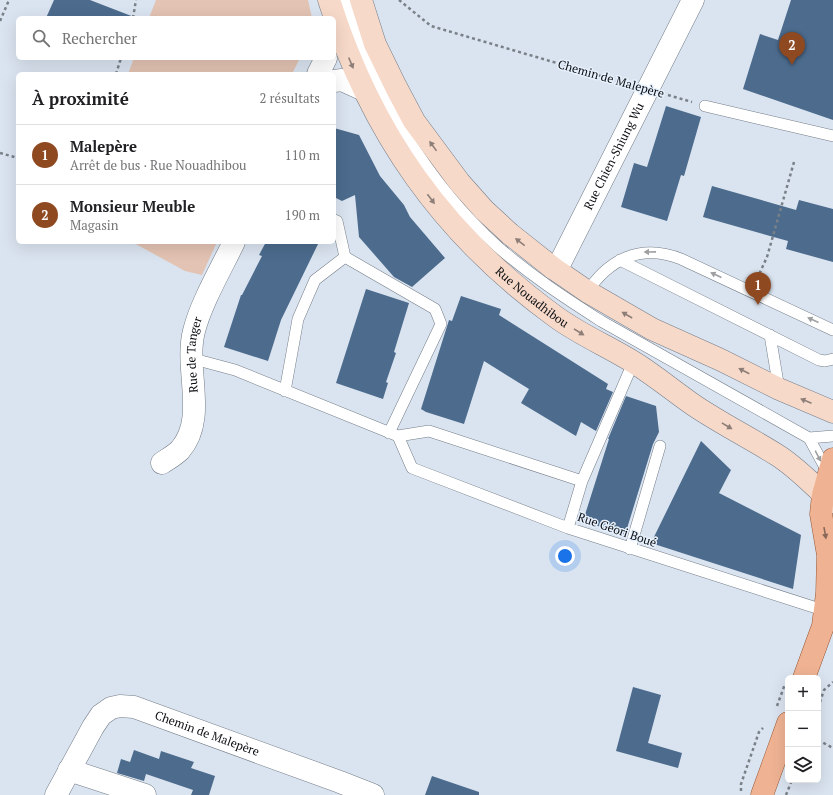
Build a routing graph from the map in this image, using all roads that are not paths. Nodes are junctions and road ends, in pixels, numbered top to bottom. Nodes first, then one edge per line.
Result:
1 (329, 0) edge
2 (345, 0) edge
3 (361, 0) edge
4 (693, 0) edge
5 (332, 16) edge
6 (337, 39) edge
7 (325, 60) edge
8 (319, 72) edge
9 (336, 81) edge
10 (364, 90) junction
11 (705, 106) road end
12 (833, 136) edge
13 (336, 221) edge
14 (233, 244) edge
15 (345, 257) junction
16 (620, 260) junction
17 (552, 268) junction
18 (583, 299) junction
19 (833, 330) edge
20 (770, 335) junction
21 (190, 358) junction
22 (833, 359) edge
23 (633, 362) junction
24 (779, 389) junction
25 (285, 391) junction
26 (833, 412) edge
27 (394, 434) junction
28 (833, 436) edge
29 (809, 438) junction
30 (660, 446) dead end
31 (162, 463) dead end
32 (582, 482) junction
33 (829, 483) edge
34 (568, 528) junction
35 (630, 549) junction
36 (827, 615) edge
37 (797, 675) edge
38 (782, 715) edge
39 (69, 770) junction
40 (56, 795) edge
41 (145, 795) edge
42 (373, 795) edge
43 (762, 795) edge

1 - 5 street, Rue Nouadhibou
2 - 18 lane, Rue Nouadhibou
17 -> 3 street, Rue Nouadhibou
4 - 17 street, Rue Chien-Shiung Wu
6 -> 10 street, Rue Nouadhibou
7 - 8 street
9 - 10 street
10 -> 23 street, Rue Nouadhibou
11 - 12 lane
13 - 15 lane
14 - 21 street, Rue de Tanger
15 - 25 lane
15 - 27 lane
16 - 18 lane
19 -> 16 lane
16 - 20 lane
17 - 18 street, Rue Nouadhibou
24 -> 18 street, Rue Nouadhibou
18 - 29 lane, Rue Nouadhibou
20 - 22 lane
20 - 24 lane
21 - 25 lane
21 - 31 street, Rue de Tanger
23 - 32 lane, Rue Géori Boué
23 -> 33 street, Rue Nouadhibou
26 -> 24 street, Rue Nouadhibou
25 - 27 lane
27 - 32 lane
27 - 34 lane
28 - 29 lane
29 -> 33 lane
30 - 35 lane
32 - 34 lane, Rue Géori Boué
33 -> 36 main road
34 - 35 lane, Rue Géori Boué
35 - 36 lane, Rue Géori Boué
36 - 37 main road
38 - 43 main road
39 - 40 street, Chemin de Malepère
39 - 41 street
39 - 42 street, Chemin de Malepère

